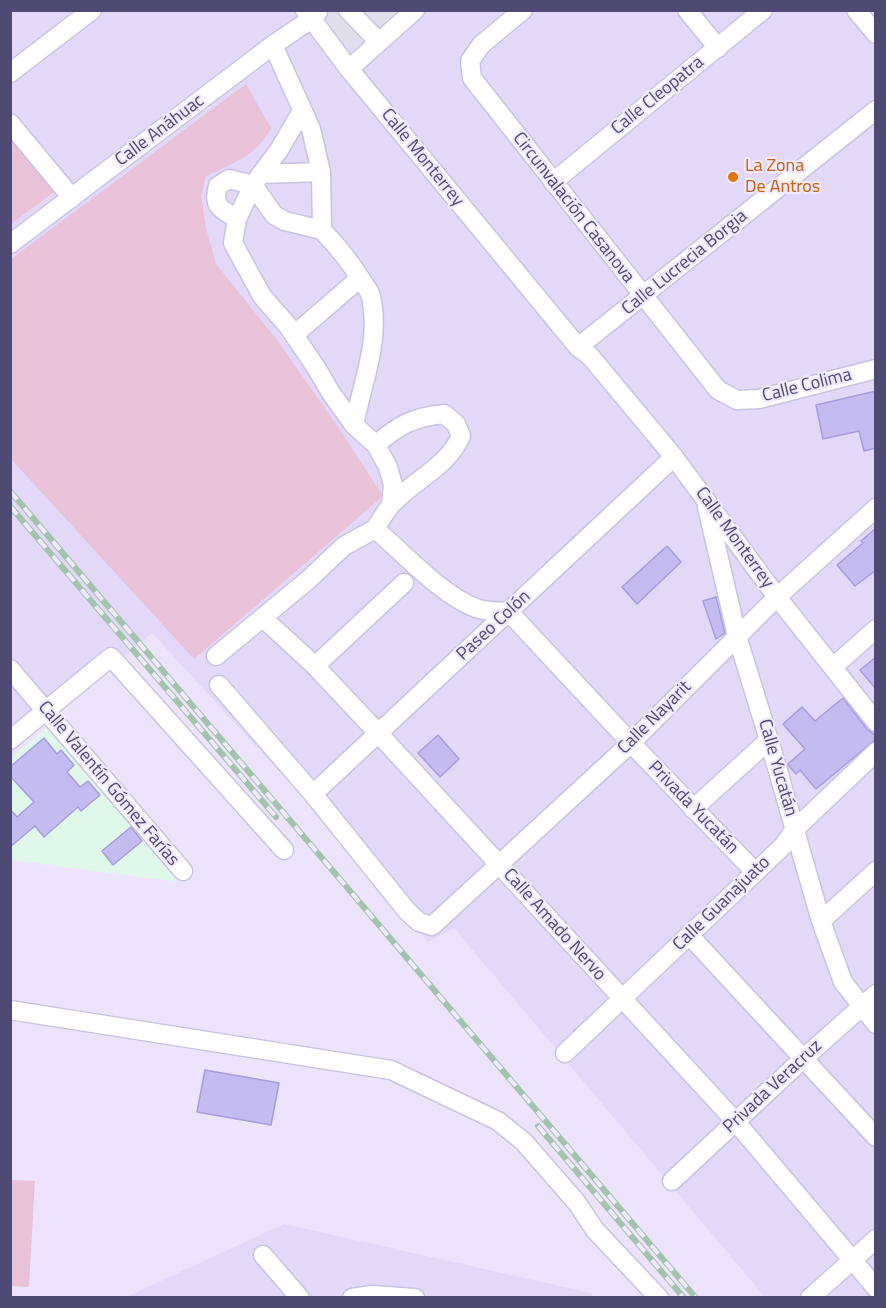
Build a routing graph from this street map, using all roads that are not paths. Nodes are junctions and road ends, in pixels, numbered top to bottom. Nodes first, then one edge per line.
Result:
1 (92, 10) edge
2 (348, 10) edge
3 (415, 10) edge
4 (523, 10) edge
5 (687, 10) edge
6 (764, 10) edge
7 (856, 10) edge
8 (314, 13) edge
9 (876, 34) edge
10 (379, 42) junction
11 (273, 45) junction
12 (718, 48) junction
13 (353, 65) junction
14 (10, 73) edge
15 (876, 110) edge
16 (302, 111) junction
17 (10, 123) edge
18 (321, 172) junction
19 (257, 179) junction
20 (552, 182) junction
21 (72, 198) junction
22 (237, 219) junction
23 (322, 230) junction
24 (10, 244) edge
25 (360, 278) junction
26 (643, 297) junction
27 (294, 336) junction
28 (584, 349) junction
29 (876, 369) edge
30 (737, 400) joint
31 (354, 425) junction
32 (376, 445) junction
33 (674, 457) junction
34 (705, 500) junction
35 (391, 505) junction
36 (876, 508) edge
37 (375, 529) junction
38 (404, 583) dead end
39 (777, 597) junction
40 (509, 612) junction
41 (263, 618) junction
42 (876, 629) edge
43 (737, 636) junction
44 (216, 656) dead end
45 (315, 666) junction
46 (832, 667) junction
47 (10, 669) edge
48 (219, 685) dead end
49 (47, 711) junction
50 (876, 722) edge
51 (379, 734) junction
52 (10, 740) edge
53 (770, 740) junction
54 (631, 743) junction
55 (876, 752) edge
56 (313, 794) junction
57 (693, 809) junction
58 (795, 829) junction
59 (284, 850) dead end
60 (500, 866) junction
61 (183, 871) dead end
62 (876, 871) edge
63 (755, 872) junction
64 (821, 921) junction
65 (689, 935) junction
66 (876, 994) edge
67 (622, 999) junction
68 (862, 1006) junction
69 (10, 1010) edge
70 (876, 1024) edge
71 (565, 1053) dead end
72 (804, 1058) junction
73 (736, 1122) junction
74 (876, 1137) edge
75 (672, 1181) dead end
76 (876, 1239) edge
77 (263, 1255) dead end
78 (852, 1260) junction
79 (876, 1288) edge
80 (300, 1297) edge
81 (307, 1298) edge
82 (352, 1298) edge
83 (415, 1298) edge
84 (659, 1298) edge
85 (810, 1298) edge

1 - 14 street
2 - 10 street
3 - 10 street
4 - 20 street, Circunvalación Casanova
5 - 12 street
6 - 12 street, Calle Cleopatra
7 - 9 street
8 - 11 street, Calle Anáhuac
8 - 13 street, Calle Monterrey
10 - 13 street
11 - 16 street
11 - 21 street, Calle Anáhuac
12 - 20 street, Calle Cleopatra
13 - 28 street, Calle Monterrey
15 - 26 street, Calle Lucrecia Borgia
16 - 18 street
16 - 19 street
17 - 21 street
18 - 19 street
18 - 23 street
19 - 22 street
19 - 22 street
19 - 23 street
20 - 26 street, Circunvalación Casanova
21 - 24 street, Calle Anáhuac
22 - 27 street
23 - 25 street
25 - 27 street
25 - 31 street
26 - 28 street, Calle Lucrecia Borgia
26 - 30 street, Circunvalación Casanova
27 - 31 street
28 - 33 street, Calle Monterrey
29 - 30 street, Calle Colima
31 - 32 street
32 - 35 street
32 - 35 street
33 - 34 street, Calle Monterrey
33 - 40 street, Paseo Colón
34 - 39 street, Calle Monterrey
34 - 43 street, Calle Yucatán
35 - 37 street
36 - 39 street, Calle Nayarit
37 - 40 street
37 - 41 street
38 - 45 street
39 - 43 street, Calle Nayarit
39 - 46 street, Calle Monterrey
40 - 51 street, Paseo Colón
40 - 54 street, Privada Yucatán
41 - 44 street
41 - 45 street, Calle Amado Nervo
42 - 46 street
43 - 53 street, Calle Yucatán
43 - 54 street, Calle Nayarit
45 - 51 street, Calle Amado Nervo
46 - 50 street, Calle Monterrey
47 - 49 street, Calle Valentín Gómez Farías
48 - 56 street
49 - 52 street
49 - 59 street
49 - 61 street, Calle Valentín Gómez Farías
51 - 56 street, Paseo Colón
51 - 60 street, Calle Amado Nervo
53 - 57 street
53 - 58 street, Calle Yucatán
54 - 57 street, Privada Yucatán
54 - 60 street, Calle Nayarit
55 - 58 street, Calle Guanajuato
56 - 60 street, Calle Nayarit
57 - 63 street, Privada Yucatán
58 - 63 street, Calle Guanajuato
58 - 64 street, Calle Yucatán
60 - 67 street, Calle Amado Nervo
62 - 64 street
63 - 65 street, Calle Guanajuato
64 - 68 street, Calle Yucatán
65 - 67 street, Calle Guanajuato
65 - 72 street
66 - 68 street, Privada Veracruz
67 - 71 street, Calle Guanajuato
67 - 73 street, Calle Amado Nervo
68 - 70 street, Calle Yucatán
68 - 72 street, Privada Veracruz
69 - 84 street
72 - 73 street, Privada Veracruz
72 - 74 street
73 - 75 street, Privada Veracruz
73 - 78 street, Calle Amado Nervo
76 - 78 street
77 - 80 street
78 - 79 street, Calle Amado Nervo
78 - 85 street
80 - 81 street
82 - 83 street

